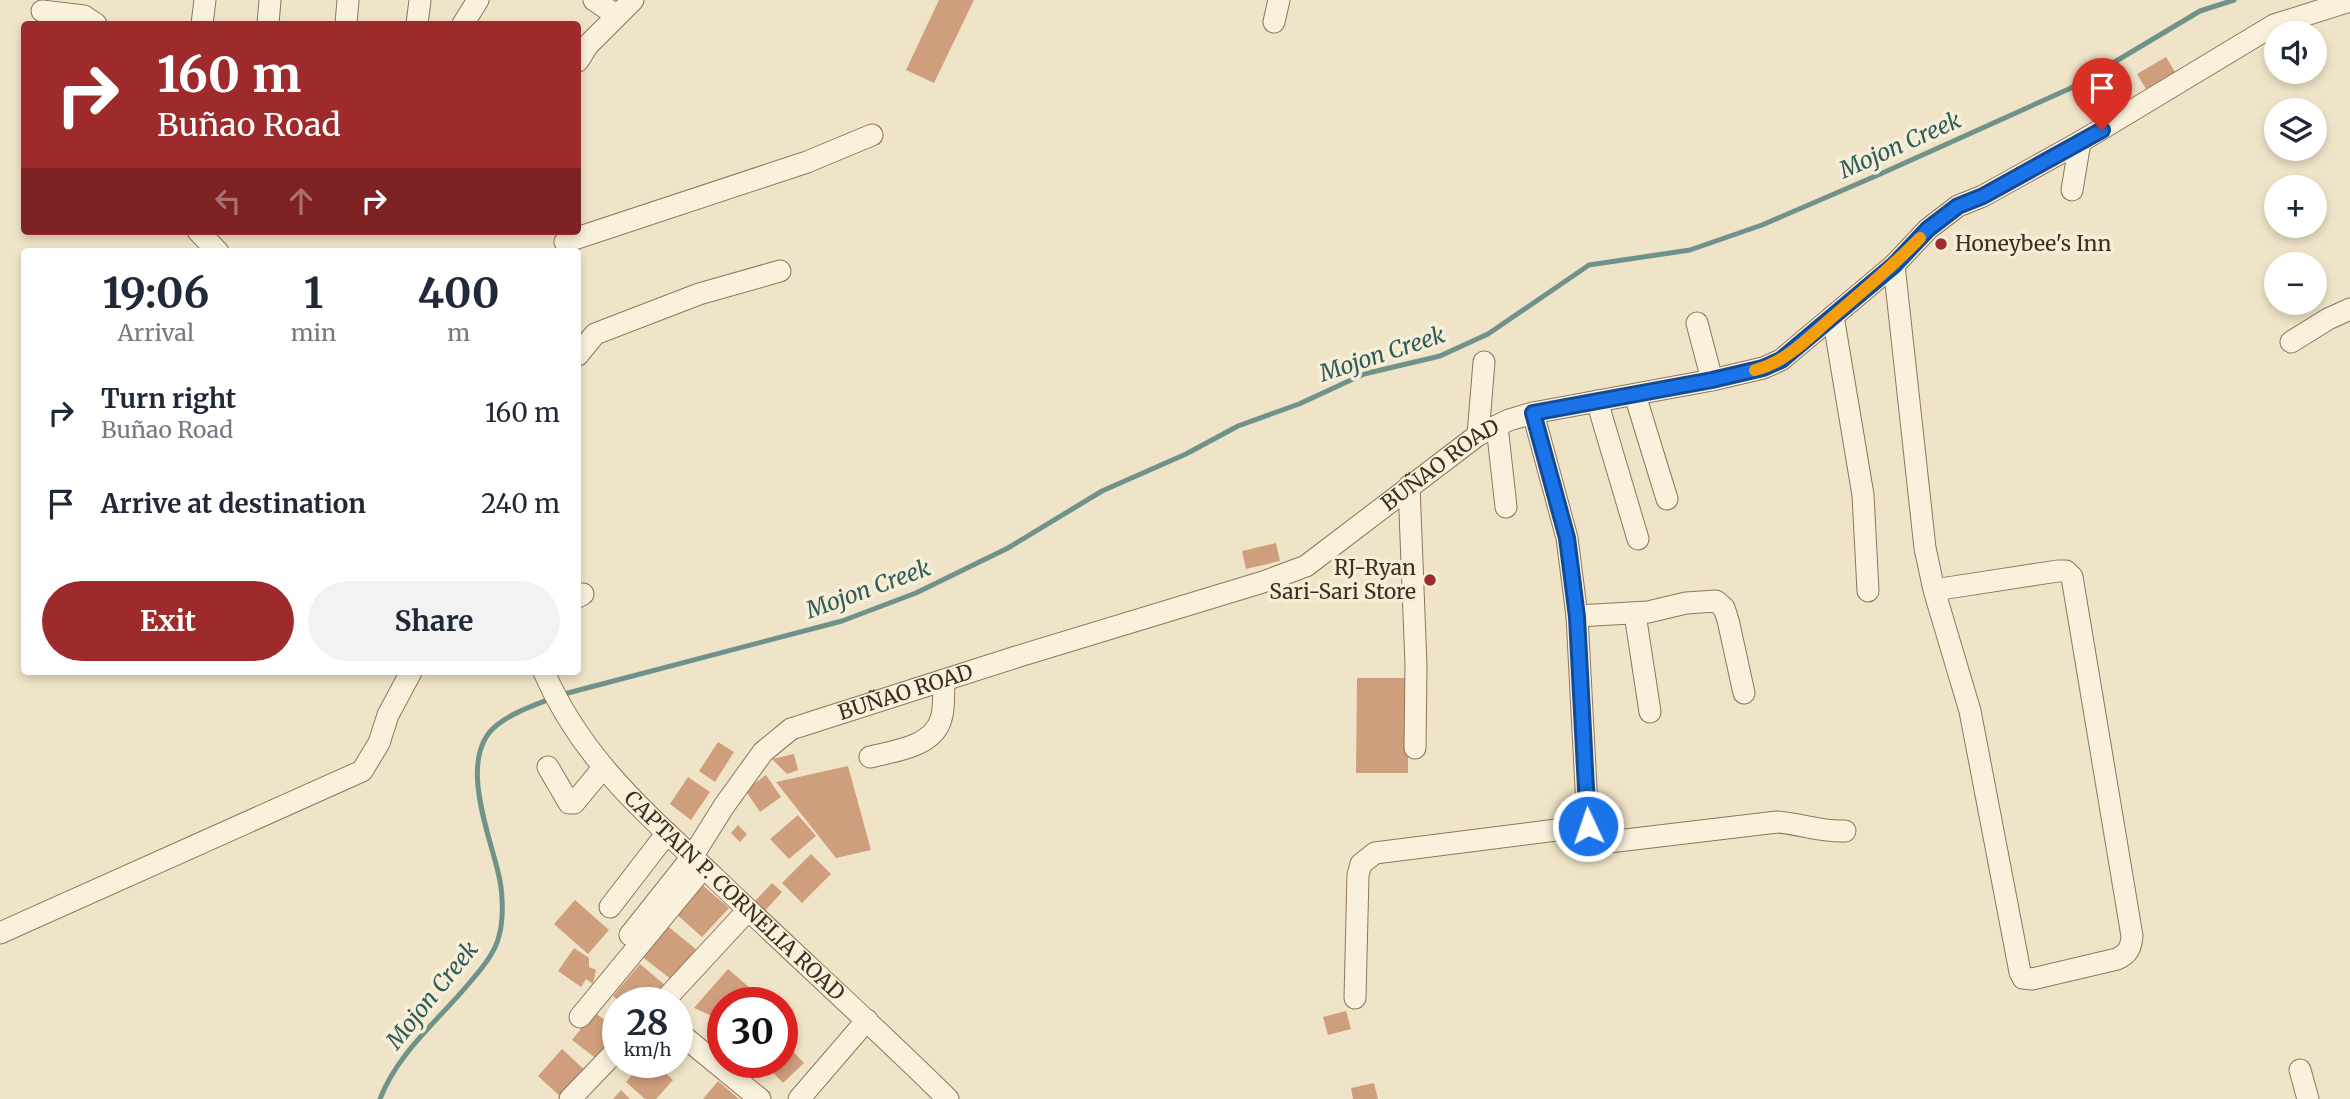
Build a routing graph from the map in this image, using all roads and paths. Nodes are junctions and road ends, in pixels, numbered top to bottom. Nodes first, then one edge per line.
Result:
1 (205, 0) edge
2 (270, 0) edge
3 (348, 0) edge
4 (420, 0) edge
5 (478, 0) edge
6 (594, 0) edge
7 (634, 0) edge
8 (1279, 0) edge
9 (2350, 1) edge
10 (42, 11) dead end
11 (616, 15) junction
12 (92, 21) edge
13 (202, 21) edge
14 (268, 21) edge
15 (346, 21) edge
16 (417, 21) edge
17 (465, 21) edge
18 (1274, 22) dead end
19 (581, 57) edge
20 (872, 135) dead end
21 (2080, 142) junction
22 (2072, 190) dead end
23 (202, 235) edge
24 (564, 242) edge
25 (214, 248) edge
26 (1894, 265) junction
27 (780, 271) dead end
28 (2350, 309) edge
29 (1833, 316) junction
30 (1697, 323) dead end
31 (2291, 342) dead end
32 (581, 351) edge
33 (1484, 362) dead end
34 (1712, 380) junction
35 (1635, 395) junction
36 (1597, 401) junction
37 (1533, 413) junction
38 (1488, 430) junction
39 (1409, 486) junction
40 (1667, 499) dead end
41 (1506, 507) dead end
42 (1638, 540) dead end
43 (1934, 590) junction
44 (1868, 591) dead end
45 (1635, 614) junction
46 (1577, 617) junction
47 (409, 675) edge
48 (546, 675) edge
49 (944, 680) junction
50 (1744, 692) dead end
51 (1650, 712) dead end
52 (1415, 748) dead end
53 (870, 757) dead end
54 (548, 767) dead end
55 (603, 768) junction
56 (1588, 826) junction
57 (1845, 831) dead end
58 (667, 833) junction
59 (698, 862) junction
60 (610, 907) dead end
61 (748, 910) junction
62 (0, 933) edge
63 (630, 935) dead end
64 (677, 987) edge
65 (1355, 998) dead end
66 (580, 1017) dead end
67 (867, 1020) junction
68 (693, 1044) edge
69 (602, 1066) edge
70 (2300, 1070) dead end
71 (570, 1099) edge
72 (760, 1099) edge
73 (799, 1099) edge
74 (948, 1099) edge
75 (2308, 1099) edge

1 - 13 street
2 - 14 street
3 - 15 street
4 - 16 street
5 - 17 street
6 - 11 street
7 - 11 street
8 - 18 street
9 - 21 street, BUÑAO ROAD
10 - 12 street
11 - 19 street
20 - 24 street
21 - 22 street
21 - 26 street, BUÑAO ROAD
23 - 25 street
26 - 29 street, BUÑAO ROAD
26 - 43 street
27 - 32 street
28 - 31 street
29 - 34 street, BUÑAO ROAD
29 - 44 street
30 - 34 street
33 - 38 street
34 - 35 street, BUÑAO ROAD
35 - 36 street, BUÑAO ROAD
35 - 40 street
36 - 37 street, BUÑAO ROAD
36 - 42 street
37 - 38 street, BUÑAO ROAD
37 - 46 street
38 - 39 street, BUÑAO ROAD
38 - 41 street
39 - 49 street, BUÑAO ROAD
39 - 52 street
43 - 43 street
45 - 46 street
45 - 50 street
45 - 51 street
46 - 56 street
47 - 62 street
48 - 55 street, CAPTAIN P. CORNELIA ROAD
49 - 53 street
49 - 59 street, BUÑAO ROAD
54 - 55 street
55 - 58 street, CAPTAIN P. CORNELIA ROAD
56 - 57 street
56 - 65 street
58 - 59 street, CAPTAIN P. CORNELIA ROAD
58 - 60 street
59 - 61 street, CAPTAIN P. CORNELIA ROAD
59 - 63 street
59 - 66 street
61 - 64 street
61 - 67 street, CAPTAIN P. CORNELIA ROAD
67 - 73 street
67 - 74 street, CAPTAIN P. CORNELIA ROAD
68 - 72 street
69 - 71 street
70 - 75 street

